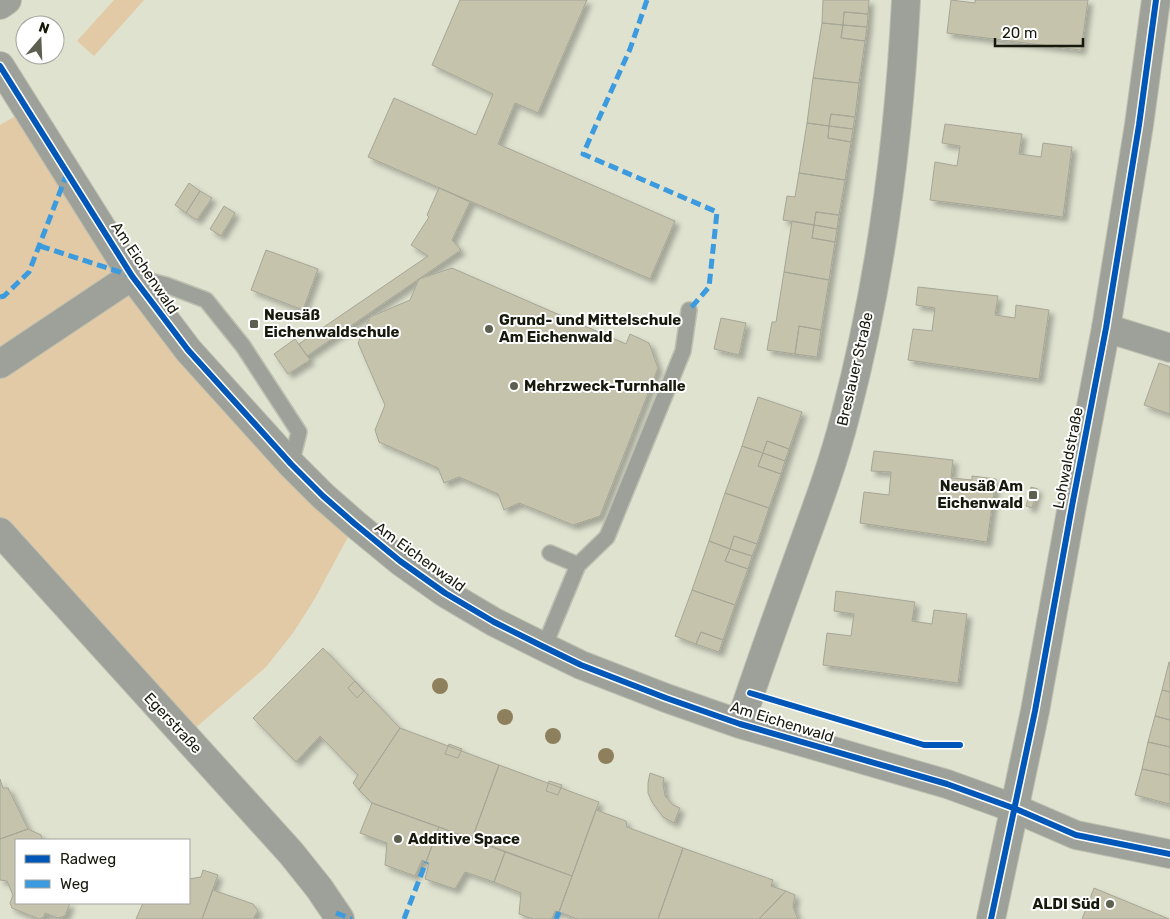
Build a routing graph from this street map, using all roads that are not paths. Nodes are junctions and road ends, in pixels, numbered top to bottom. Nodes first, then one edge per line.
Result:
1 (7, 0) edge
2 (906, 0) edge
3 (1156, 0) edge
4 (0, 5) edge
5 (0, 66) edge
6 (132, 276) junction
7 (689, 310) dead end
8 (1106, 328) junction
9 (1170, 348) edge
10 (0, 364) edge
11 (291, 464) junction
12 (0, 532) edge
13 (550, 553) dead end
14 (578, 565) junction
15 (544, 647) junction
16 (740, 724) junction
17 (1016, 808) junction
18 (1170, 854) edge
19 (340, 919) edge
20 (992, 919) edge

1 - 4 street
2 - 16 street, Breslauer Straße
3 - 8 street, Lohwaldstraße
5 - 6 street, Am Eichenwald
6 - 10 street
6 - 11 street, Am Eichenwald
6 - 11 lane
7 - 14 lane
8 - 9 street
8 - 17 street, Lohwaldstraße
11 - 15 street, Am Eichenwald
12 - 19 street, Egerstraße
13 - 14 lane
14 - 15 lane
15 - 16 street, Am Eichenwald
16 - 17 street, Am Eichenwald
17 - 18 street, Am Eichenwald
17 - 20 street, Lohwaldstraße

